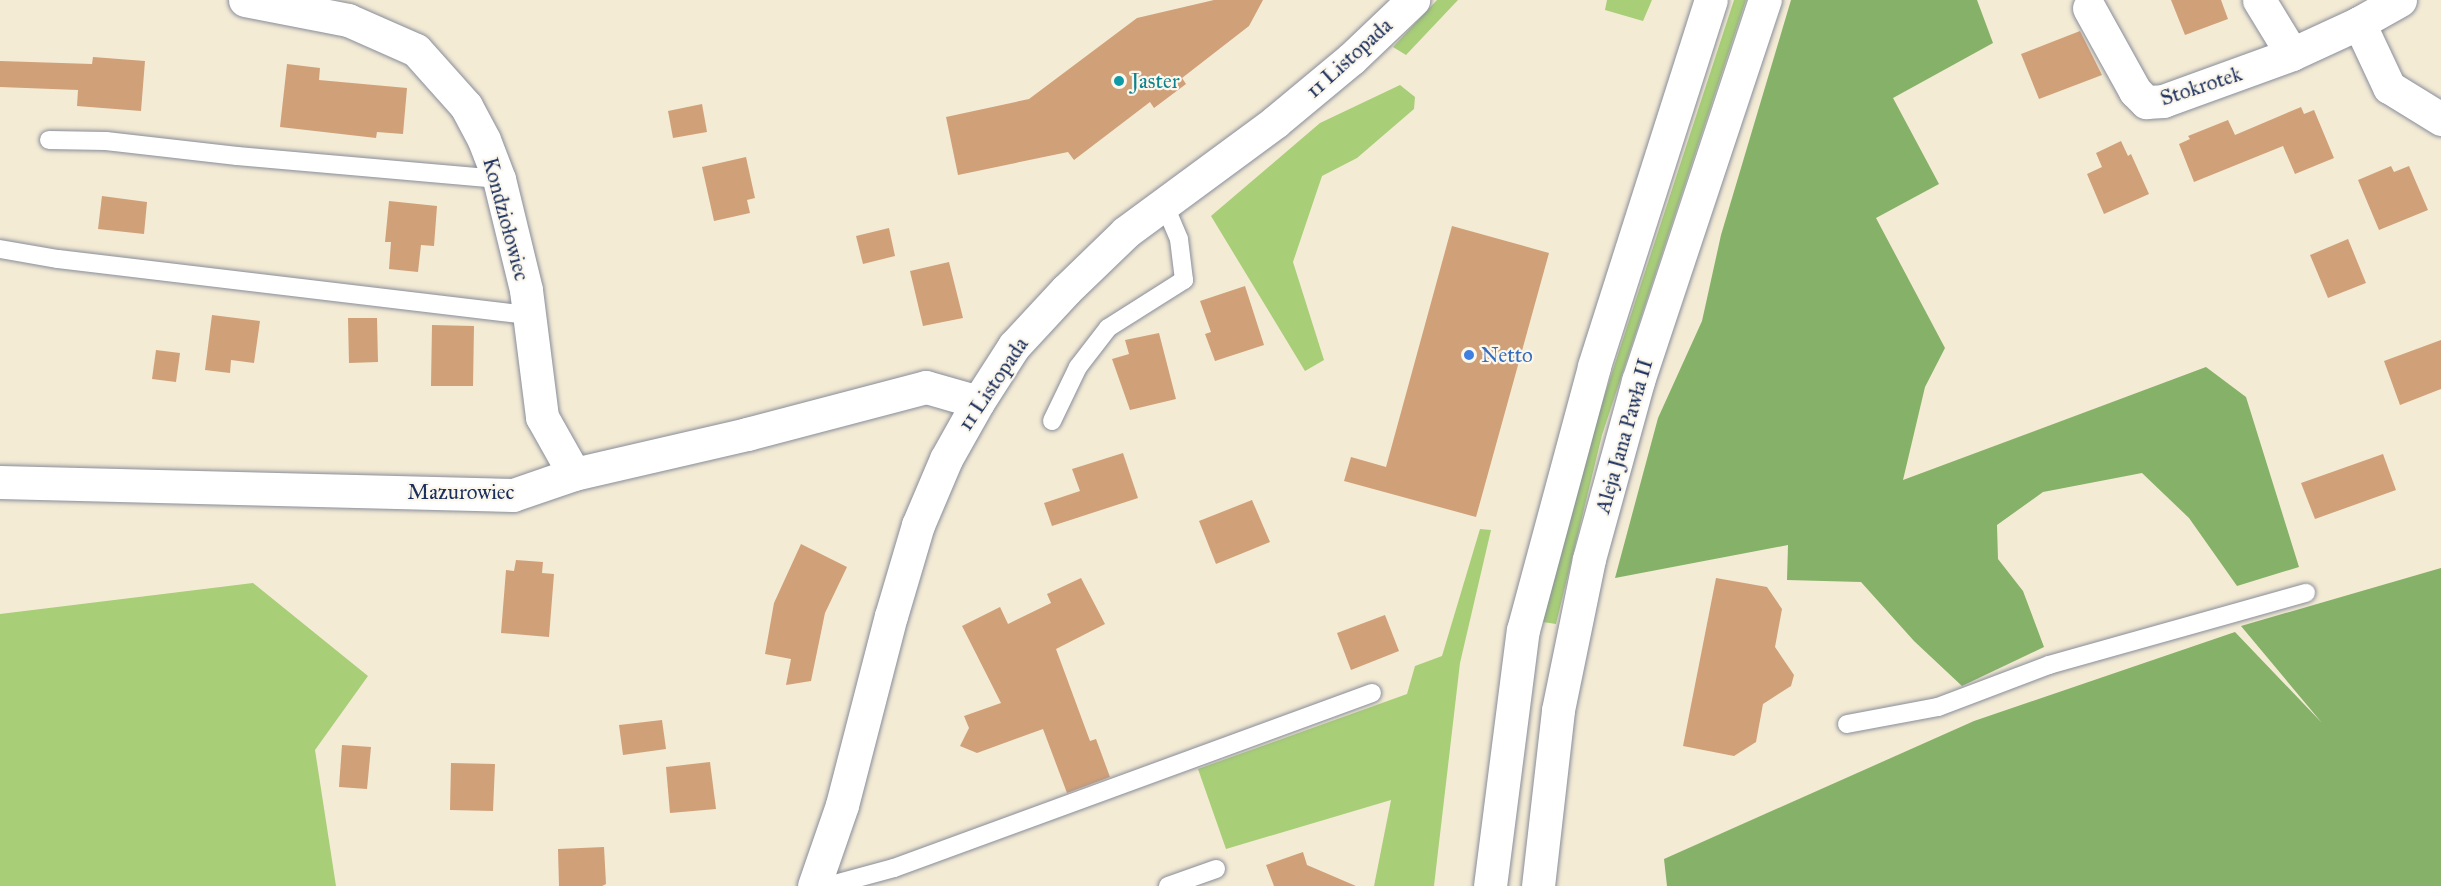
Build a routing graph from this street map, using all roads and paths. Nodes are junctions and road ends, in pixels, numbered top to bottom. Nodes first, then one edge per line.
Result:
1 (245, 0) edge
2 (1413, 0) edge
3 (1711, 0) edge
4 (1765, 0) edge
5 (2259, 0) edge
6 (2400, 0) edge
7 (2089, 8) dead end
8 (2360, 23) junction
9 (2292, 54) junction
10 (2441, 119) edge
11 (49, 140) dead end
12 (499, 179) junction
13 (1164, 204) junction
14 (0, 249) edge
15 (529, 315) junction
16 (978, 402) junction
17 (1052, 421) dead end
18 (574, 474) junction
19 (0, 482) edge
20 (2306, 593) dead end
21 (1372, 693) dead end
22 (1847, 724) dead end
23 (1216, 869) dead end
24 (816, 881) edge
25 (1168, 886) edge
26 (1490, 886) edge
27 (1538, 886) edge

1 - 12 street, Kondziołowiec
2 - 13 street, 11 Listopada
3 - 26 street
4 - 27 street, Aleja Jana Pawła II
5 - 9 street
6 - 8 street, Stokrotek
7 - 9 street, Stokrotek
8 - 9 street, Stokrotek
8 - 10 street
11 - 12 lane
12 - 15 street, Kondziołowiec
13 - 16 street, 11 Listopada
13 - 17 lane
14 - 15 lane
15 - 18 street, Kondziołowiec
16 - 18 street, Mazurowiec
16 - 24 street, 11 Listopada
18 - 19 street, Mazurowiec
20 - 22 lane
21 - 24 lane
23 - 25 lane

